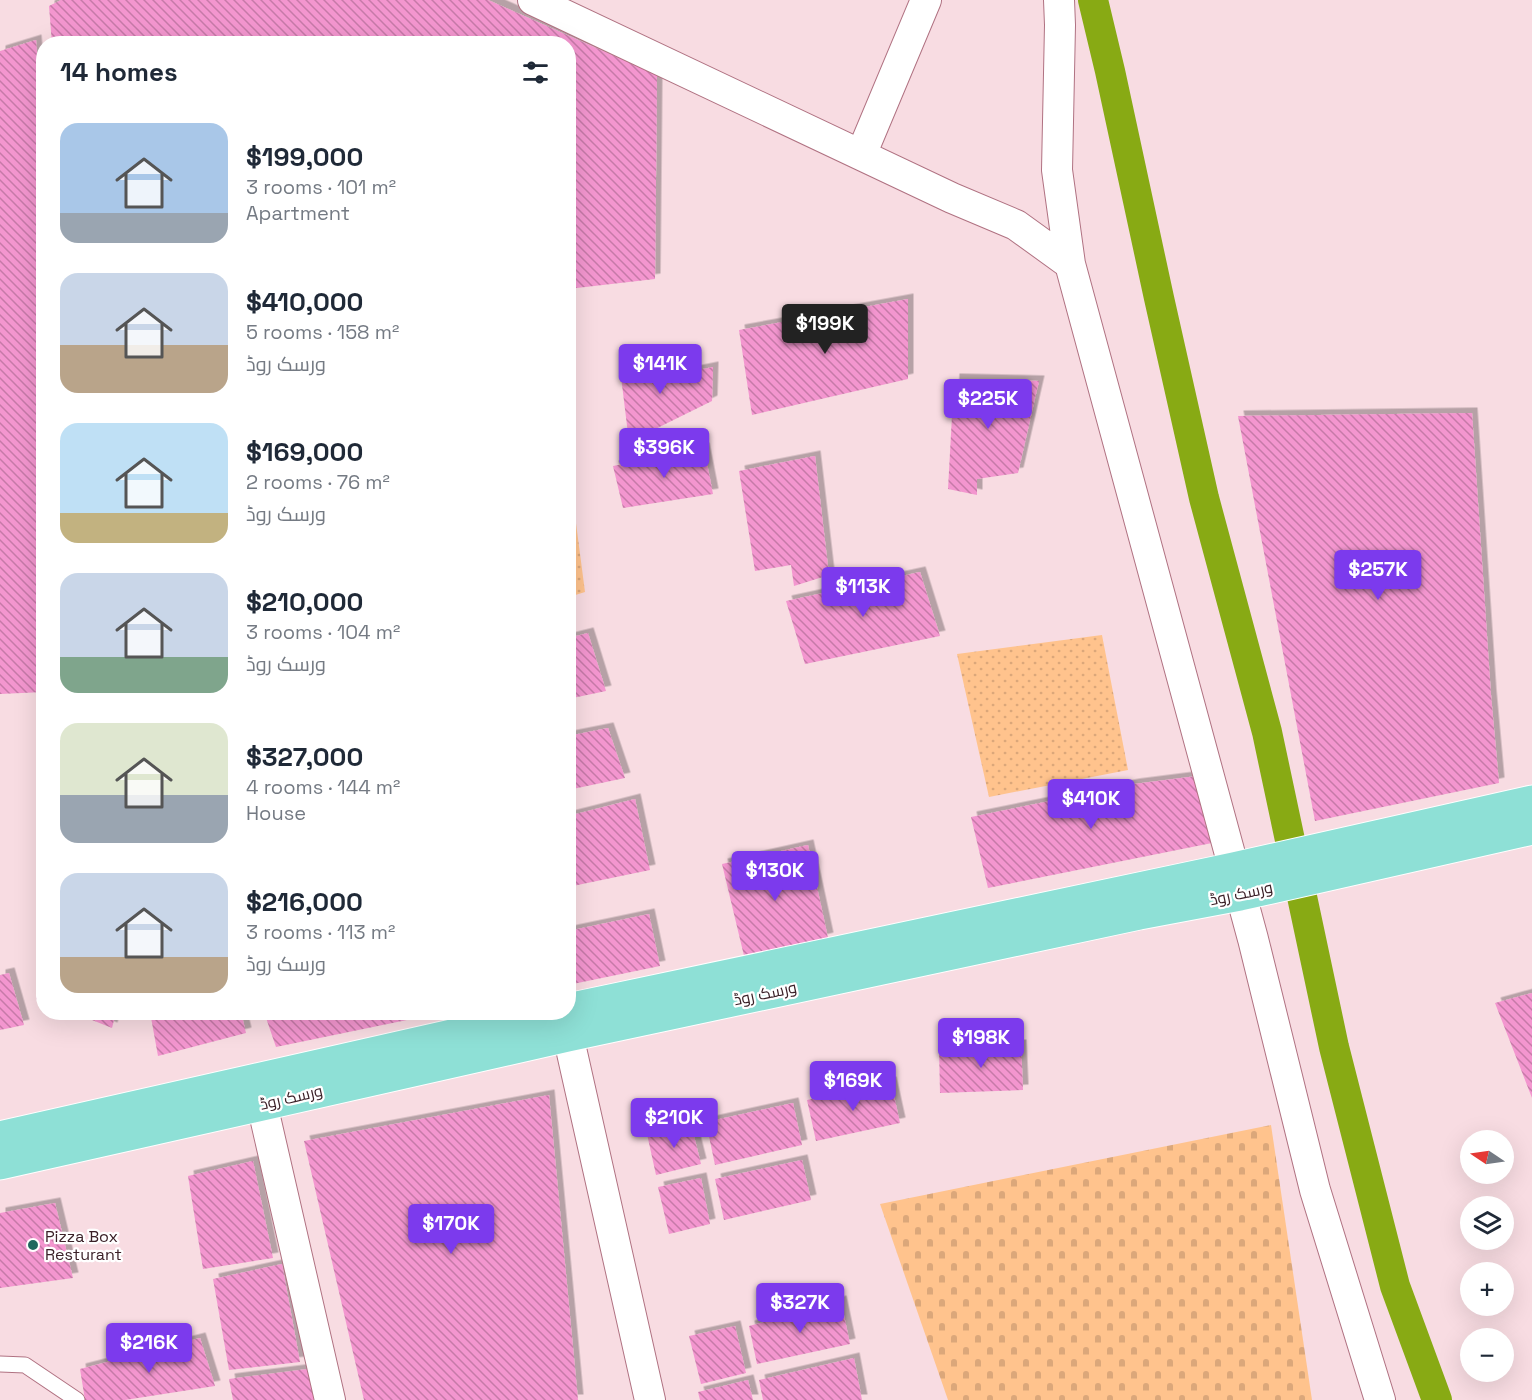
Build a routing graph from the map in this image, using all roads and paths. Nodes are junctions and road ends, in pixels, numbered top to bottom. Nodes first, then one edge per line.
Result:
1 (533, 0) edge
2 (926, 0) edge
3 (1059, 0) edge
4 (861, 155) junction
5 (1070, 264) junction
6 (1532, 802) edge
7 (1532, 828) edge
8 (1322, 862) junction
9 (1249, 879) junction
10 (576, 1016) edge
11 (555, 1020) edge
12 (557, 1020) edge
13 (564, 1020) edge
14 (262, 1104) junction
15 (0, 1138) edge
16 (0, 1163) edge
17 (0, 1364) edge
18 (77, 1400) edge
19 (330, 1400) edge
20 (650, 1400) edge
21 (1380, 1400) edge

1 - 4 street
2 - 4 street
3 - 5 street
4 - 5 street
5 - 9 street
6 - 8 main road, ورسک روڈ
7 - 8 main road, ورسک روڈ
8 - 9 main road, ورسک روڈ
9 - 10 main road, ورسک روڈ
9 - 21 street
11 - 15 main road, ورسک روڈ
12 - 14 main road, ورسک روڈ
13 - 20 street
14 - 16 main road, ورسک روڈ
14 - 19 street
17 - 18 lane

